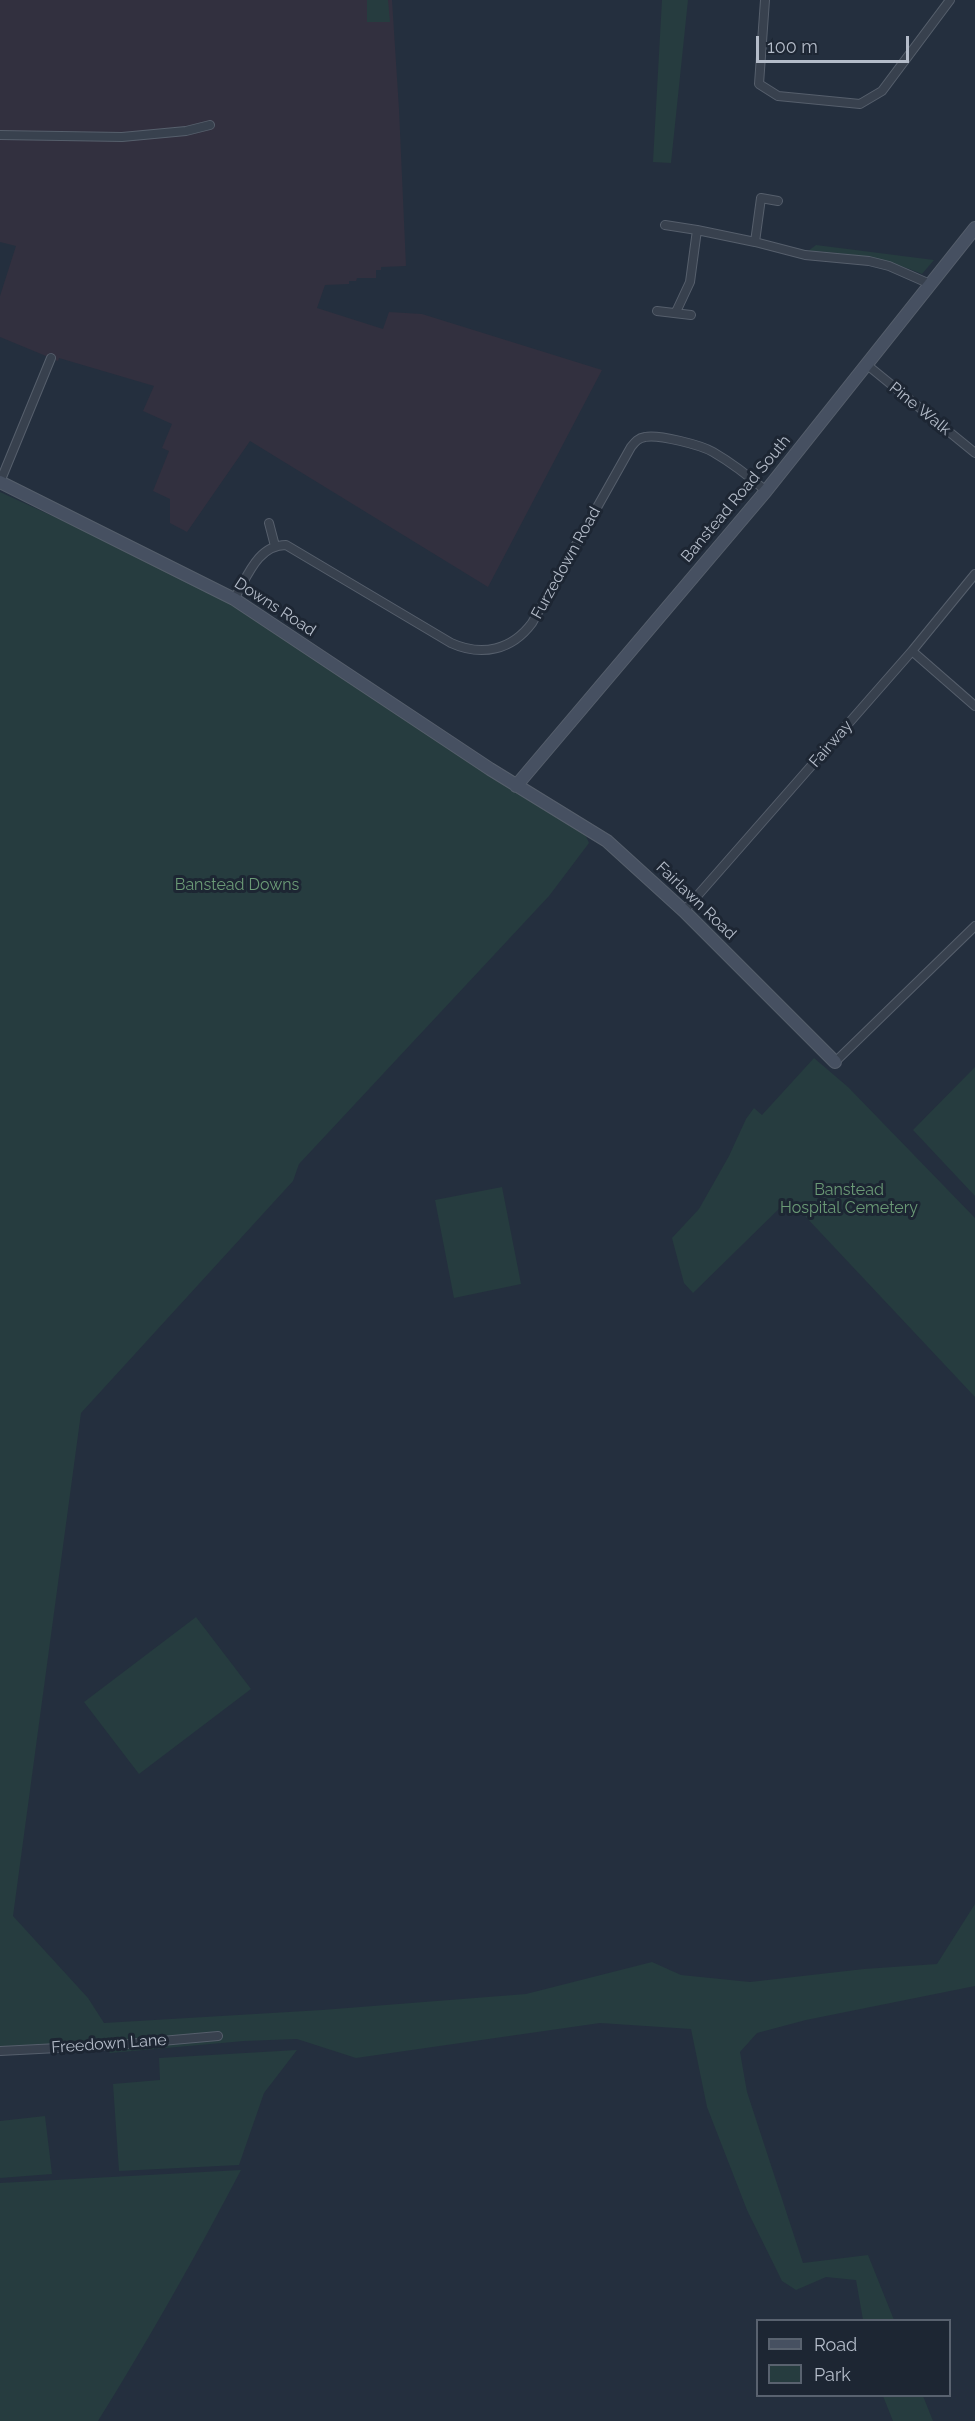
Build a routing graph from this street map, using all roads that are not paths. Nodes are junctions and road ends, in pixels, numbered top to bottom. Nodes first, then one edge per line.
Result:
1 (765, 0) edge
2 (950, 0) edge
3 (210, 125) dead end
4 (0, 135) edge
5 (778, 201) dead end
6 (665, 225) dead end
7 (975, 228) edge
8 (697, 230) junction
9 (755, 242) junction
10 (930, 284) junction
11 (657, 311) dead end
12 (676, 312) junction
13 (691, 315) dead end
14 (51, 358) dead end
15 (866, 364) junction
16 (975, 453) edge
17 (0, 482) edge
18 (766, 491) junction
19 (269, 523) dead end
20 (275, 546) junction
21 (975, 574) edge
22 (234, 599) junction
23 (912, 651) junction
24 (975, 706) edge
25 (516, 786) junction
26 (684, 910) junction
27 (975, 926) edge
28 (835, 1062) joint
29 (218, 2036) dead end
30 (0, 2051) edge

1 - 2 street
3 - 4 street
5 - 9 street
6 - 8 street
7 - 10 street, Banstead Road South
8 - 9 street
8 - 12 street
9 - 10 street
10 - 15 street, Banstead Road South
11 - 12 street
12 - 13 street
14 - 17 street
15 - 16 street, Pine Walk
15 - 18 street, Banstead Road South
17 - 22 street, Downs Road
18 - 20 street, Furzedown Road
18 - 25 street, Banstead Road South
19 - 20 street
20 - 22 street
21 - 23 street, Fairway
22 - 25 street, Downs Road
23 - 24 street
23 - 26 street, Fairway
25 - 26 street, Fairlawn Road
26 - 28 street, Fairlawn Road
27 - 28 street
29 - 30 street, Freedown Lane

